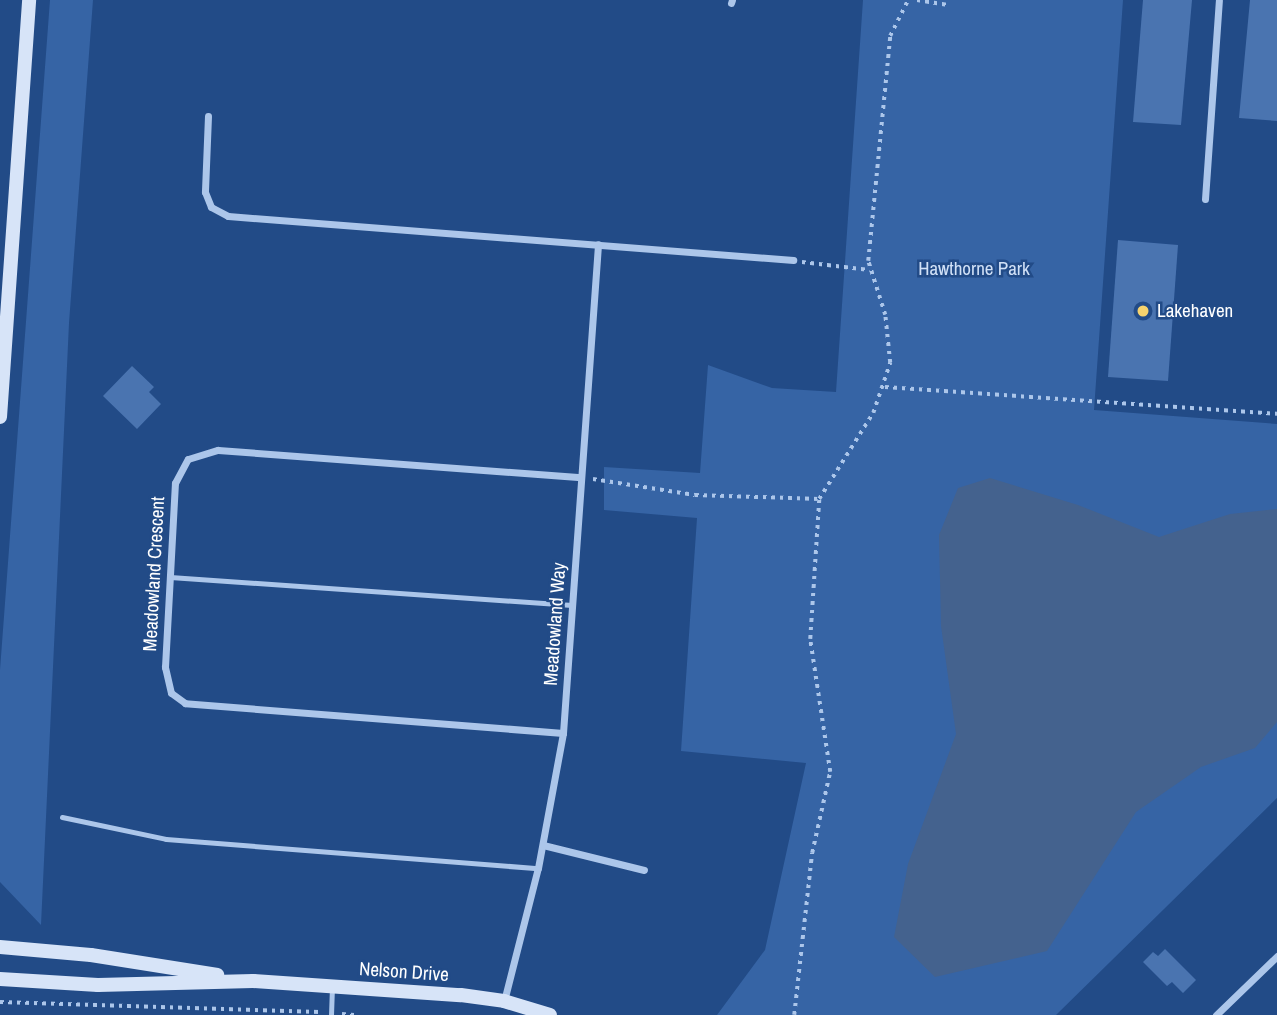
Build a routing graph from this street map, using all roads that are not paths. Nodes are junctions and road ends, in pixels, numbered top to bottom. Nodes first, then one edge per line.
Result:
1 (29, 0) edge
2 (1219, 0) edge
3 (208, 116) dead end
4 (1205, 199) dead end
5 (598, 244) junction
6 (793, 260) road end
7 (0, 417) edge
8 (581, 477) junction
9 (170, 576) junction
10 (572, 605) junction
11 (563, 733) junction
12 (62, 817) dead end
13 (543, 845) junction
14 (538, 868) junction
15 (644, 870) dead end
16 (0, 947) edge
17 (1277, 956) edge
18 (0, 979) edge
19 (253, 981) junction
20 (332, 986) junction
21 (504, 1001) junction
22 (332, 1014) edge
23 (550, 1015) edge
24 (1216, 1015) edge

1 - 7 street
2 - 4 street
3 - 5 street
5 - 6 street
5 - 8 street, Meadowland Way
8 - 9 street, Meadowland Crescent
8 - 10 street, Meadowland Way
9 - 10 lane
9 - 11 street, Meadowland Crescent
10 - 11 street, Meadowland Way
11 - 13 street, Meadowland Way
12 - 14 lane
13 - 14 street, Meadowland Way
13 - 15 street
14 - 21 street, Meadowland Way
16 - 19 street, Nelson Drive
17 - 24 street
18 - 19 street, Nelson Drive
19 - 20 street, Nelson Drive
20 - 21 street, Nelson Drive
20 - 22 lane
21 - 23 street, Nelson Drive

